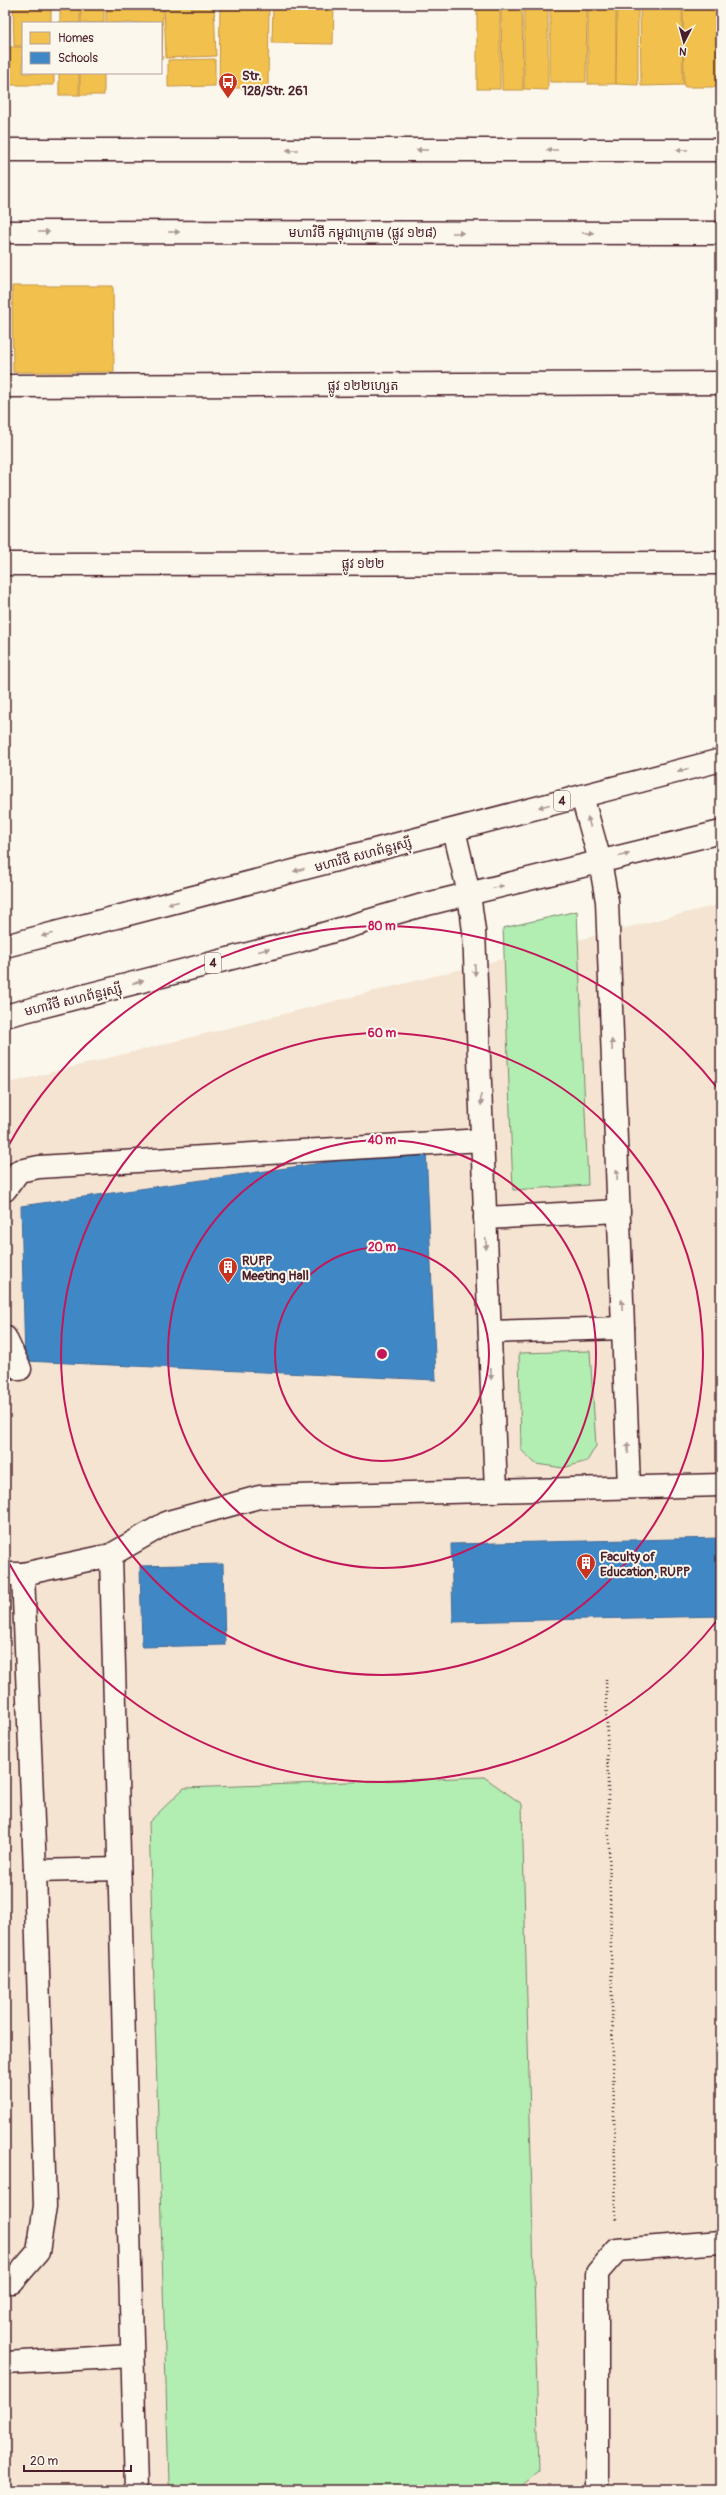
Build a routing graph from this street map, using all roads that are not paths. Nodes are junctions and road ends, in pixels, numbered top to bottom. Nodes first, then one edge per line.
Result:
1 (5, 150) edge
2 (721, 150) edge
3 (5, 232) edge
4 (721, 233) edge
5 (721, 383) edge
6 (5, 386) edge
7 (721, 563) edge
8 (5, 564) edge
9 (721, 760) edge
10 (582, 796) junction
11 (454, 830) junction
12 (721, 832) edge
13 (600, 861) junction
14 (469, 894) junction
15 (5, 946) edge
16 (5, 1016) edge
17 (482, 1140) junction
18 (5, 1190) edge
19 (619, 1211) junction
20 (485, 1218) junction
21 (623, 1328) junction
22 (490, 1332) junction
23 (5, 1337) edge
24 (20, 1369) dead end
25 (721, 1485) edge
26 (630, 1488) junction
27 (496, 1491) junction
28 (111, 1555) junction
29 (14, 1574) edge
30 (119, 1868) junction
31 (35, 1871) junction
32 (721, 2242) edge
33 (12, 2282) dead end
34 (132, 2356) junction
35 (5, 2363) edge
36 (136, 2490) edge
37 (597, 2490) edge

2 -> 1 main road
3 -> 4 main road, មហាវិថី កម្ពុជាក្រោម (ផ្លូវ ១២៨)
5 - 6 main road, ផ្លូវ ១២២ហ្សេត
7 - 8 main road, ផ្លូវ ១២២
9 -> 10 main road, មហាវិថី សហព័ន្ធរុស្ស៊ី / 4
10 -> 11 main road, មហាវិថី សហព័ន្ធរុស្ស៊ី / 4
13 -> 10 main road
11 - 14 main road
11 -> 15 main road, មហាវិថី សហព័ន្ធរុស្ស៊ី / 4
13 -> 12 main road, មហាវិថី សហព័ន្ធរុស្ស៊ី / 4
14 -> 13 main road, មហាវិថី សហព័ន្ធរុស្ស៊ី / 4
19 -> 13 main road
16 -> 14 main road, មហាវិថី សហព័ន្ធរុស្ស៊ី / 4
14 -> 17 main road
17 - 18 main road
17 - 20 main road
19 - 20 main road
21 -> 19 main road
20 -> 22 main road
21 - 22 main road
26 -> 21 main road
22 -> 27 main road
23 - 24 main road
25 - 26 main road
26 - 27 main road
27 - 28 main road
28 - 29 main road
28 - 30 main road
29 - 31 main road
30 - 31 main road
30 - 34 main road
31 - 33 main road
32 - 37 main road
34 - 35 main road
34 - 36 main road

